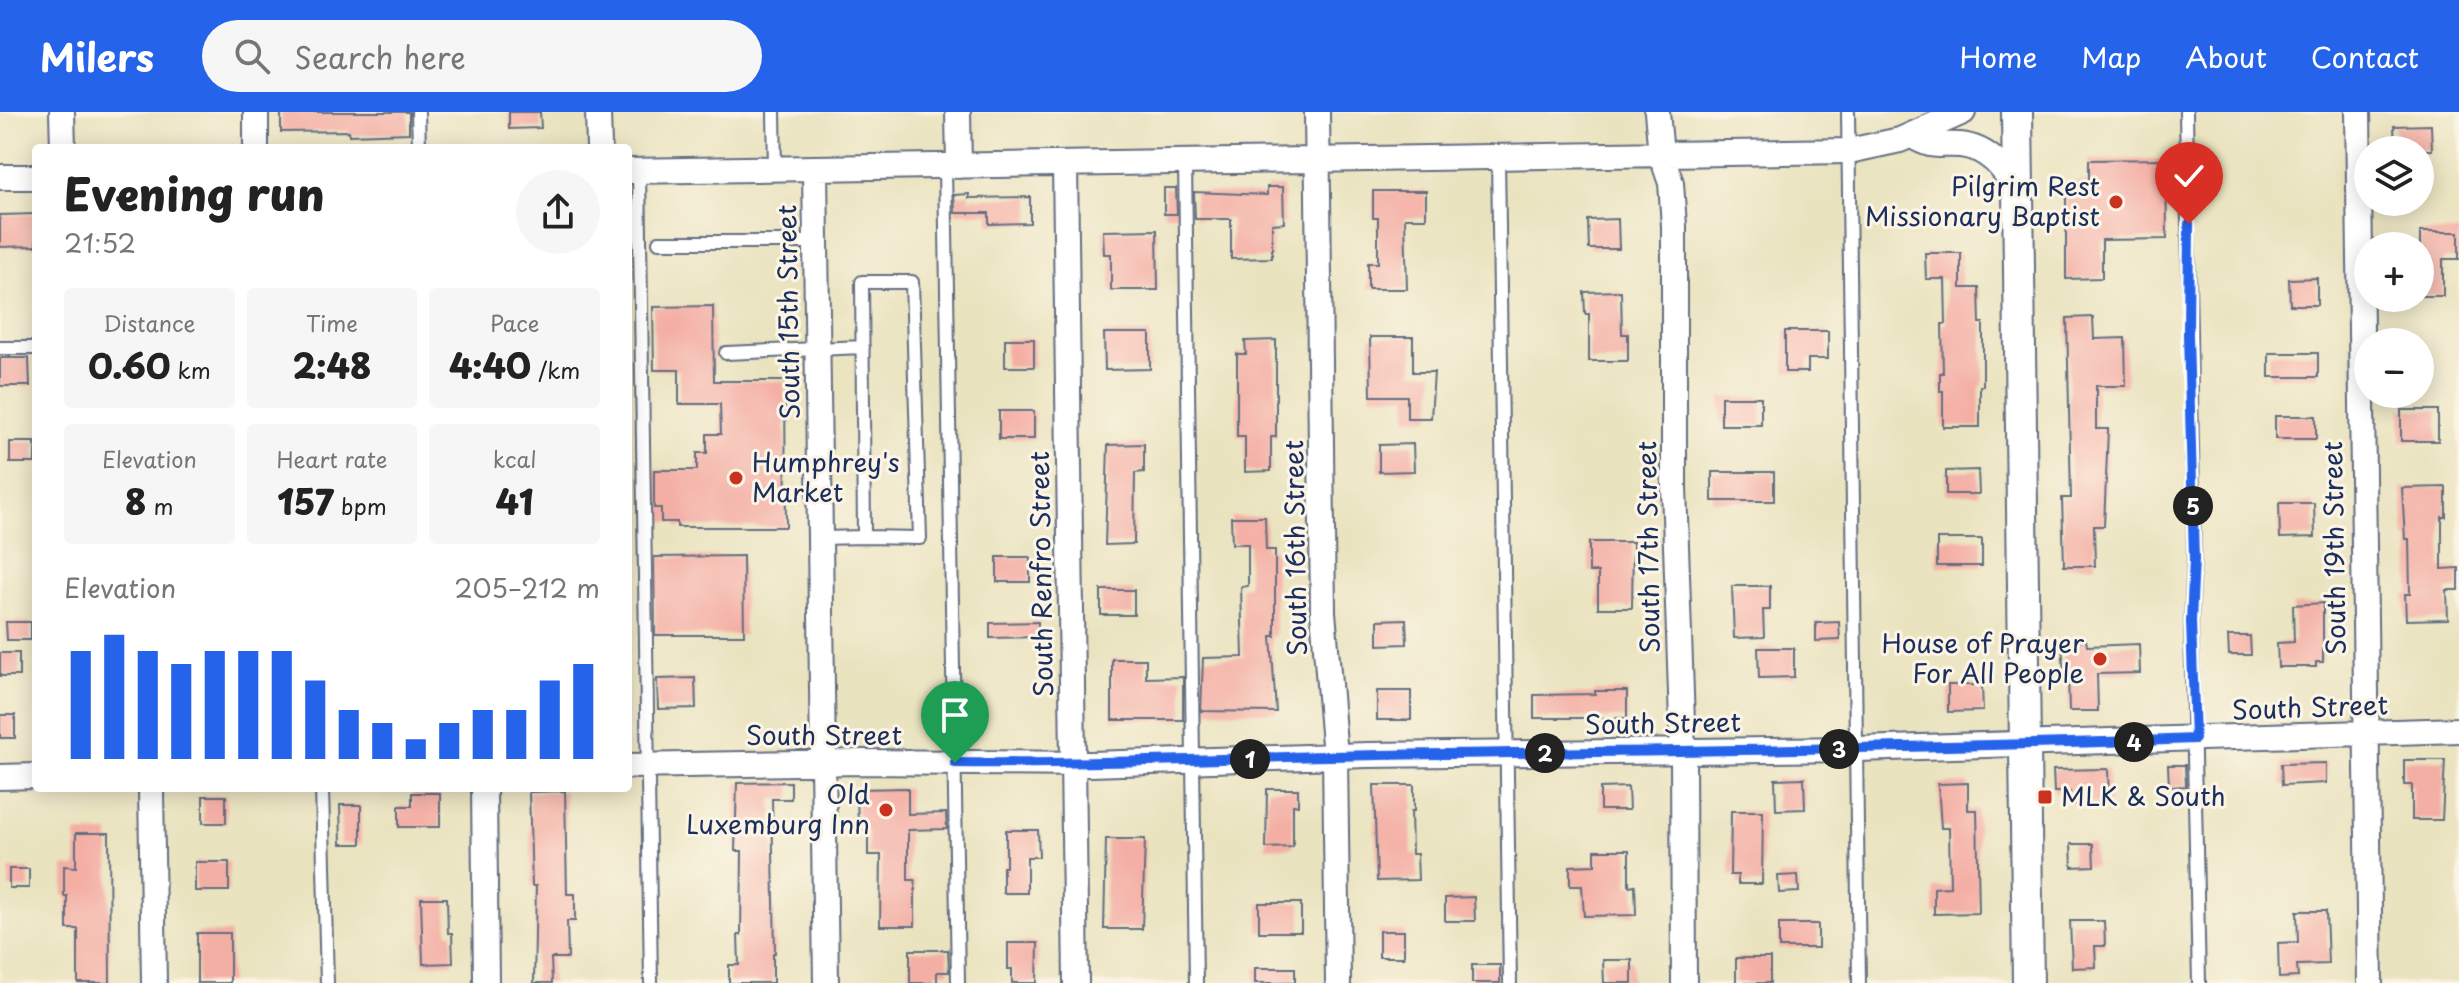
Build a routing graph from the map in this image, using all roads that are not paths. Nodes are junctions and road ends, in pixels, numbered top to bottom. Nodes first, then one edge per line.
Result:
1 (62, 112) edge
2 (256, 112) edge
3 (418, 112) edge
4 (598, 112) edge
5 (774, 112) edge
6 (958, 112) edge
7 (1317, 112) edge
8 (1657, 112) edge
9 (1848, 112) edge
10 (1963, 112) edge
11 (2017, 112) edge
12 (2186, 112) edge
13 (2358, 112) edge
14 (1912, 136) junction
15 (63, 144) edge
16 (256, 144) edge
17 (419, 144) edge
18 (599, 144) edge
19 (1849, 151) junction
20 (1661, 154) junction
21 (1498, 157) junction
22 (1318, 160) junction
23 (1185, 163) junction
24 (1065, 164) junction
25 (952, 166) junction
26 (815, 168) junction
27 (775, 169) junction
28 (633, 171) edge
29 (0, 177) edge
30 (32, 177) edge
31 (2017, 190) junction
32 (659, 242) dead end
33 (816, 242) junction
34 (863, 347) junction
35 (0, 348) edge
36 (32, 348) edge
37 (818, 350) junction
38 (726, 353) dead end
39 (864, 537) junction
40 (821, 538) junction
41 (2459, 730) edge
42 (2365, 734) junction
43 (2195, 739) junction
44 (2025, 745) junction
45 (1857, 749) junction
46 (1683, 752) junction
47 (1507, 753) junction
48 (1335, 756) junction
49 (1193, 761) junction
50 (824, 763) junction
51 (955, 763) junction
52 (1073, 764) junction
53 (638, 766) edge
54 (32, 776) edge
55 (0, 777) edge
56 (151, 792) edge
57 (322, 792) edge
58 (484, 792) edge
59 (154, 983) edge
60 (327, 983) edge
61 (486, 983) edge
62 (651, 983) edge
63 (826, 983) edge
64 (958, 983) edge
65 (1076, 983) edge
66 (1196, 983) edge
67 (1338, 983) edge
68 (1510, 983) edge
69 (1684, 983) edge
70 (1859, 983) edge
71 (2028, 983) edge
72 (2199, 983) edge
73 (2370, 983) edge

1 - 15 street
2 - 16 street
3 - 17 lane
4 - 18 street
5 - 27 lane
6 - 25 street
7 - 22 street, South 16th Street
8 - 20 street, South 17th Street
9 - 19 lane
10 - 14 street
11 - 31 street
12 - 43 lane
13 - 42 street, South 19th Street
14 - 19 street
14 - 31 street
19 - 20 street
19 - 45 lane
20 - 21 street
20 - 46 street, South 17th Street
21 - 22 street
21 - 47 lane
22 - 23 street
22 - 48 street, South 16th Street
23 - 24 street
23 - 49 lane
24 - 25 street
24 - 52 street, South Renfro Street
25 - 26 street
25 - 51 lane
26 - 27 street
26 - 33 street, South 15th Street
27 - 28 street
28 - 53 lane
29 - 30 street
31 - 44 street
32 - 33 lane
33 - 37 street, South 15th Street
34 - 37 lane
34 - 39 lane
34 - 39 lane
35 - 36 lane
37 - 38 lane
37 - 40 street, South 15th Street
39 - 40 lane
40 - 50 street, South 15th Street
41 - 42 street, South Street
42 - 43 street, South Street
42 - 73 street, South 19th Street
43 - 44 street, South Street
43 - 72 lane
44 - 45 street, South Street
44 - 71 street
45 - 46 street, South Street
45 - 70 lane
46 - 47 street, South Street
46 - 69 street, South 17th Street
47 - 48 street, South Street
47 - 68 lane
48 - 49 street, South Street
48 - 67 street, South 16th Street
49 - 52 street, South Street
49 - 66 lane
50 - 51 street, South Street
50 - 53 street, South Street
50 - 63 street, South 15th Street
51 - 52 street, South Street
51 - 64 lane
52 - 65 street, South Renfro Street
53 - 62 lane
54 - 55 street
56 - 59 street
57 - 60 lane
58 - 61 street

